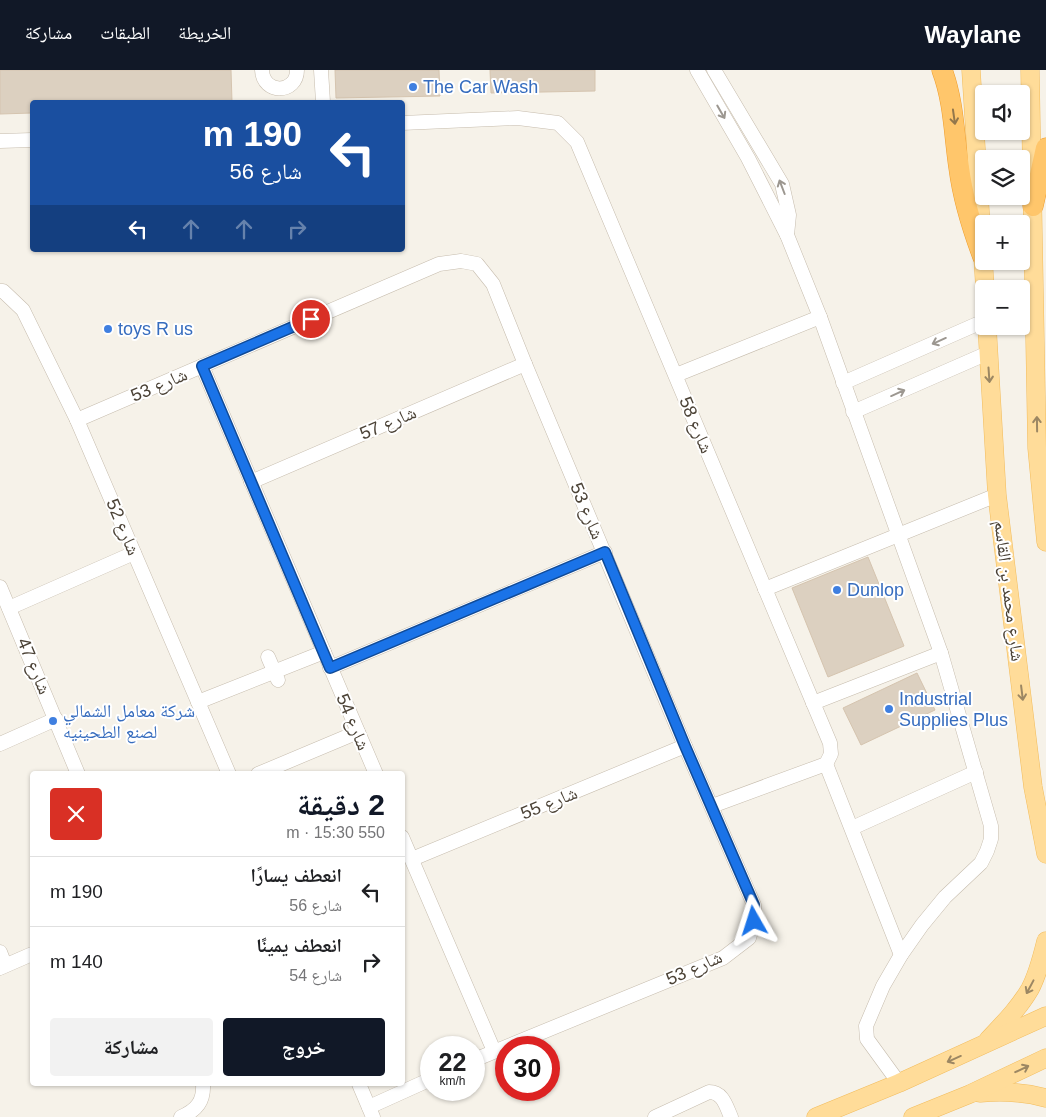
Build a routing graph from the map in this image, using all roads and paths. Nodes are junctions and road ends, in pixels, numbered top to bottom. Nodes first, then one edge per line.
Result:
1 (262, 70) edge
2 (297, 70) edge
3 (321, 70) edge
4 (697, 70) edge
5 (714, 70) edge
6 (942, 70) edge
7 (971, 70) edge
8 (1030, 70) edge
9 (323, 100) edge
10 (405, 123) edge
11 (30, 140) edge
12 (0, 142) edge
13 (1046, 148) edge
14 (1033, 206) junction
15 (980, 215) edge
16 (787, 235) junction
17 (975, 236) edge
18 (0, 291) edge
19 (820, 317) junction
20 (975, 325) edge
21 (987, 335) edge
22 (988, 352) junction
23 (525, 364) junction
24 (202, 366) junction
25 (676, 375) junction
26 (843, 383) junction
27 (853, 412) junction
28 (77, 420) junction
29 (1037, 448) junction
30 (1046, 470) edge
31 (251, 482) junction
32 (997, 495) junction
33 (898, 536) junction
34 (1046, 542) edge
35 (134, 552) junction
36 (605, 552) junction
37 (0, 587) edge
38 (765, 589) junction
39 (9, 608) junction
40 (324, 652) junction
41 (941, 653) junction
42 (265, 659) dead end
43 (330, 668) junction
44 (274, 676) junction
45 (198, 702) junction
46 (813, 703) junction
47 (56, 719) junction
48 (358, 732) junction
49 (0, 744) edge
50 (685, 746) junction
51 (826, 764) junction
52 (77, 771) edge
53 (228, 771) edge
54 (265, 771) edge
55 (375, 771) edge
56 (976, 772) junction
57 (712, 806) junction
58 (852, 828) junction
59 (405, 843) edge
60 (1046, 854) edge
61 (412, 860) junction
62 (1046, 941) edge
63 (0, 952) edge
64 (30, 955) edge
65 (901, 955) junction
66 (3, 967) edge
67 (1046, 1016) edge
68 (984, 1046) junction
69 (494, 1051) junction
70 (485, 1055) edge
71 (1046, 1058) edge
72 (899, 1083) junction
73 (420, 1085) edge
74 (203, 1086) edge
75 (360, 1086) edge
76 (970, 1094) junction
77 (1046, 1098) edge
78 (371, 1112) edge
79 (728, 1116) edge
80 (181, 1117) edge
81 (655, 1117) edge
82 (816, 1117) edge
83 (913, 1117) edge

1 - 2 street
3 - 9 street
4 -> 16 street
16 -> 5 street
6 -> 17 highway
7 - 15 main road
8 - 14 main road
10 - 25 street, شارع 58
11 - 12 street
13 - 14 highway
29 -> 14 main road
16 - 19 street
18 - 28 street, شارع 52
19 - 25 street
19 - 26 street
20 -> 26 street
21 - 22 main road, شارع محمد بن القاسم
27 -> 22 street
22 -> 32 main road, شارع محمد بن القاسم
23 - 24 street, شارع 53
23 - 31 street, شارع 57
23 - 36 street, شارع 53
24 - 28 street, شارع 53
24 - 31 street, شارع 54
25 - 38 street, شارع 58
26 - 27 street
27 - 33 street
28 - 35 street, شارع 52
29 - 30 street
29 - 34 main road
31 - 40 street, شارع 54
32 - 33 street
32 -> 60 main road, شارع محمد بن القاسم
33 - 38 street
33 - 41 street
35 - 39 street
35 - 45 street, شارع 52
36 - 43 street
36 - 50 street, شارع 53
37 - 39 street, شارع 47
38 - 46 street, شارع 58
39 - 47 street, شارع 47
40 - 43 street, شارع 54
40 - 44 street
41 - 46 street
41 - 56 street
42 - 44 street
43 - 48 street, شارع 54
44 - 45 street
45 - 53 street, شارع 52
46 - 51 street, شارع 58
47 - 49 street
47 - 52 street, شارع 47
48 - 54 street
48 - 55 street, شارع 54
50 - 57 street, شارع 53
50 - 61 street, شارع 55
51 - 57 street
51 - 58 street
56 - 58 street
56 - 65 street
57 - 69 street, شارع 53
58 - 65 street
59 - 61 street
61 - 69 street
62 -> 68 main road
63 - 66 street
64 - 66 street
65 - 72 street
67 - 68 main road
68 -> 72 main road
69 - 70 street, شارع 53
76 -> 71 main road
72 - 82 main road
73 - 78 street
74 - 80 street
75 - 78 street
76 - 77 main road
76 - 83 main road
79 - 81 street

